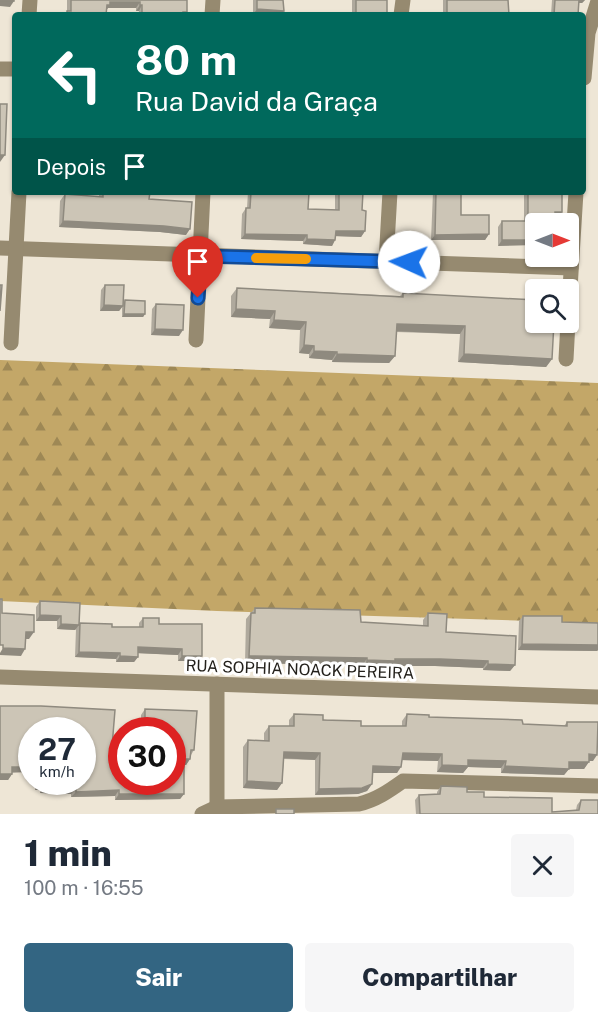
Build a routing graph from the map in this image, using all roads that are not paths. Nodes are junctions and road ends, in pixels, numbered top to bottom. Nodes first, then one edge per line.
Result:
1 (598, 1) edge
2 (586, 56) edge
3 (19, 195) edge
4 (203, 195) edge
5 (390, 195) edge
6 (576, 195) edge
7 (0, 248) edge
8 (16, 249) junction
9 (201, 256) junction
10 (386, 262) junction
11 (571, 268) junction
12 (570, 279) edge
13 (568, 333) edge
14 (196, 340) dead end
15 (11, 343) dead end
16 (567, 359) dead end
17 (0, 677) edge
18 (217, 684) junction
19 (598, 697) edge
20 (598, 786) edge
21 (217, 811) edge
22 (202, 814) edge

1 - 2 street
3 - 8 street
4 - 9 street
5 - 10 street
6 - 11 street
7 - 8 street
8 - 9 street
8 - 15 street
9 - 10 street
9 - 14 street
10 - 11 street
11 - 12 street
13 - 16 street
17 - 18 street, RUA SOPHIA NOACK PEREIRA
18 - 19 street, RUA SOPHIA NOACK PEREIRA
18 - 21 street
20 - 21 street
21 - 22 street

